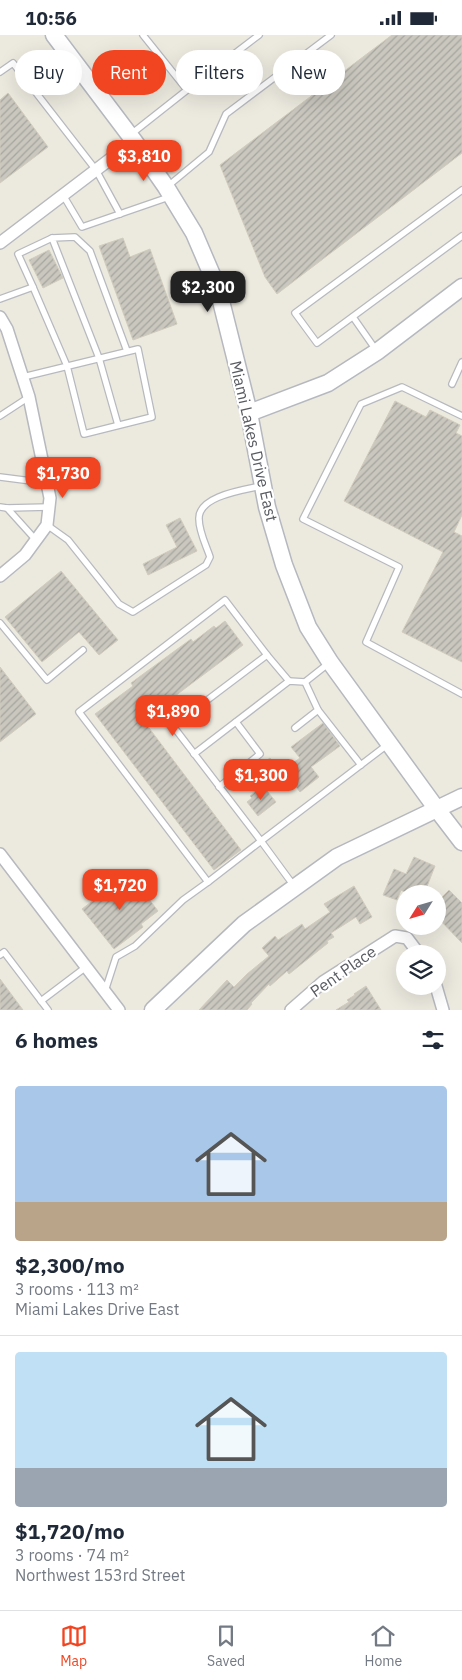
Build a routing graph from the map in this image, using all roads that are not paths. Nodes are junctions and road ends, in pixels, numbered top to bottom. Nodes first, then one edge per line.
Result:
1 (54, 35) edge
2 (142, 35) edge
3 (259, 35) edge
4 (331, 35) edge
5 (239, 50) edge
6 (0, 73) edge
7 (176, 77) edge
8 (181, 95) edge
9 (132, 139) junction
10 (96, 170) junction
11 (462, 190) edge
12 (169, 192) junction
13 (63, 195) junction
14 (120, 214) junction
15 (462, 236) edge
16 (52, 238) junction
17 (0, 243) edge
18 (33, 287) junction
19 (462, 287) edge
20 (0, 299) edge
21 (0, 317) edge
22 (353, 317) junction
23 (127, 351) junction
24 (378, 351) junction
25 (99, 358) junction
26 (462, 362) edge
27 (67, 366) junction
28 (23, 377) junction
29 (452, 384) dead end
30 (29, 397) junction
31 (249, 413) junction
32 (0, 416) edge
33 (462, 417) edge
34 (118, 425) junction
35 (0, 477) edge
36 (47, 483) junction
37 (263, 485) junction
38 (49, 507) junction
39 (3, 508) edge
40 (47, 525) junction
41 (35, 539) junction
42 (0, 576) edge
43 (0, 623) edge
44 (83, 650) dead end
45 (267, 655) junction
46 (330, 662) junction
47 (289, 681) junction
48 (305, 682) junction
49 (462, 694) edge
50 (318, 710) junction
51 (236, 722) junction
52 (295, 727) dead end
53 (389, 744) junction
54 (194, 754) junction
55 (361, 765) junction
56 (219, 787) junction
57 (462, 797) edge
58 (436, 808) junction
59 (261, 841) junction
60 (462, 842) edge
61 (2, 860) edge
62 (208, 882) junction
63 (295, 888) junction
64 (413, 945) edge
65 (0, 955) edge
66 (86, 967) junction
67 (105, 991) junction
68 (439, 995) edge
69 (41, 1001) junction
70 (48, 1010) edge
71 (119, 1010) edge
72 (153, 1010) edge
73 (292, 1010) edge
74 (443, 1010) edge

1 - 9 main road, Miami Lakes Drive East
2 - 7 lane
3 - 5 lane
4 - 12 lane
6 - 10 lane
8 - 9 lane
9 - 10 street
9 - 12 main road, Miami Lakes Drive East
10 - 13 street
10 - 14 lane
11 - 22 lane
12 - 14 lane
12 - 31 main road, Miami Lakes Drive East
13 - 14 lane
13 - 17 street
15 - 22 lane
16 - 18 lane
16 - 23 lane
16 - 25 lane
18 - 20 lane
18 - 27 lane
19 - 24 main road
21 - 28 street
22 - 24 lane
23 - 25 lane
23 - 34 lane
24 - 31 main road
25 - 27 lane
25 - 34 lane
26 - 29 lane
27 - 28 lane
27 - 34 lane
28 - 30 street
30 - 32 lane
30 - 36 street
31 - 37 main road, Miami Lakes Drive East
33 - 49 lane
35 - 36 lane
36 - 38 street
37 - 40 lane
37 - 46 main road, Miami Lakes Drive East
38 - 39 lane
38 - 40 street
39 - 41 lane
40 - 41 street
41 - 42 street
43 - 44 lane
45 - 47 lane
45 - 54 lane
45 - 62 lane
46 - 48 lane
46 - 53 main road, Miami Lakes Drive East
47 - 48 lane
47 - 51 lane
48 - 50 lane
50 - 52 lane
50 - 55 lane
51 - 54 lane
51 - 56 lane
53 - 55 lane
53 - 58 main road, Miami Lakes Drive East
54 - 56 lane
55 - 59 lane
56 - 59 lane
57 - 58 main road
58 - 60 main road, Miami Lakes Drive East
58 - 63 main road
59 - 62 lane
59 - 63 lane
61 - 66 street
62 - 67 lane
63 - 72 main road
64 - 73 street, Pent Place
65 - 69 lane
66 - 67 street
66 - 69 lane
67 - 71 street
68 - 74 street
69 - 70 lane

